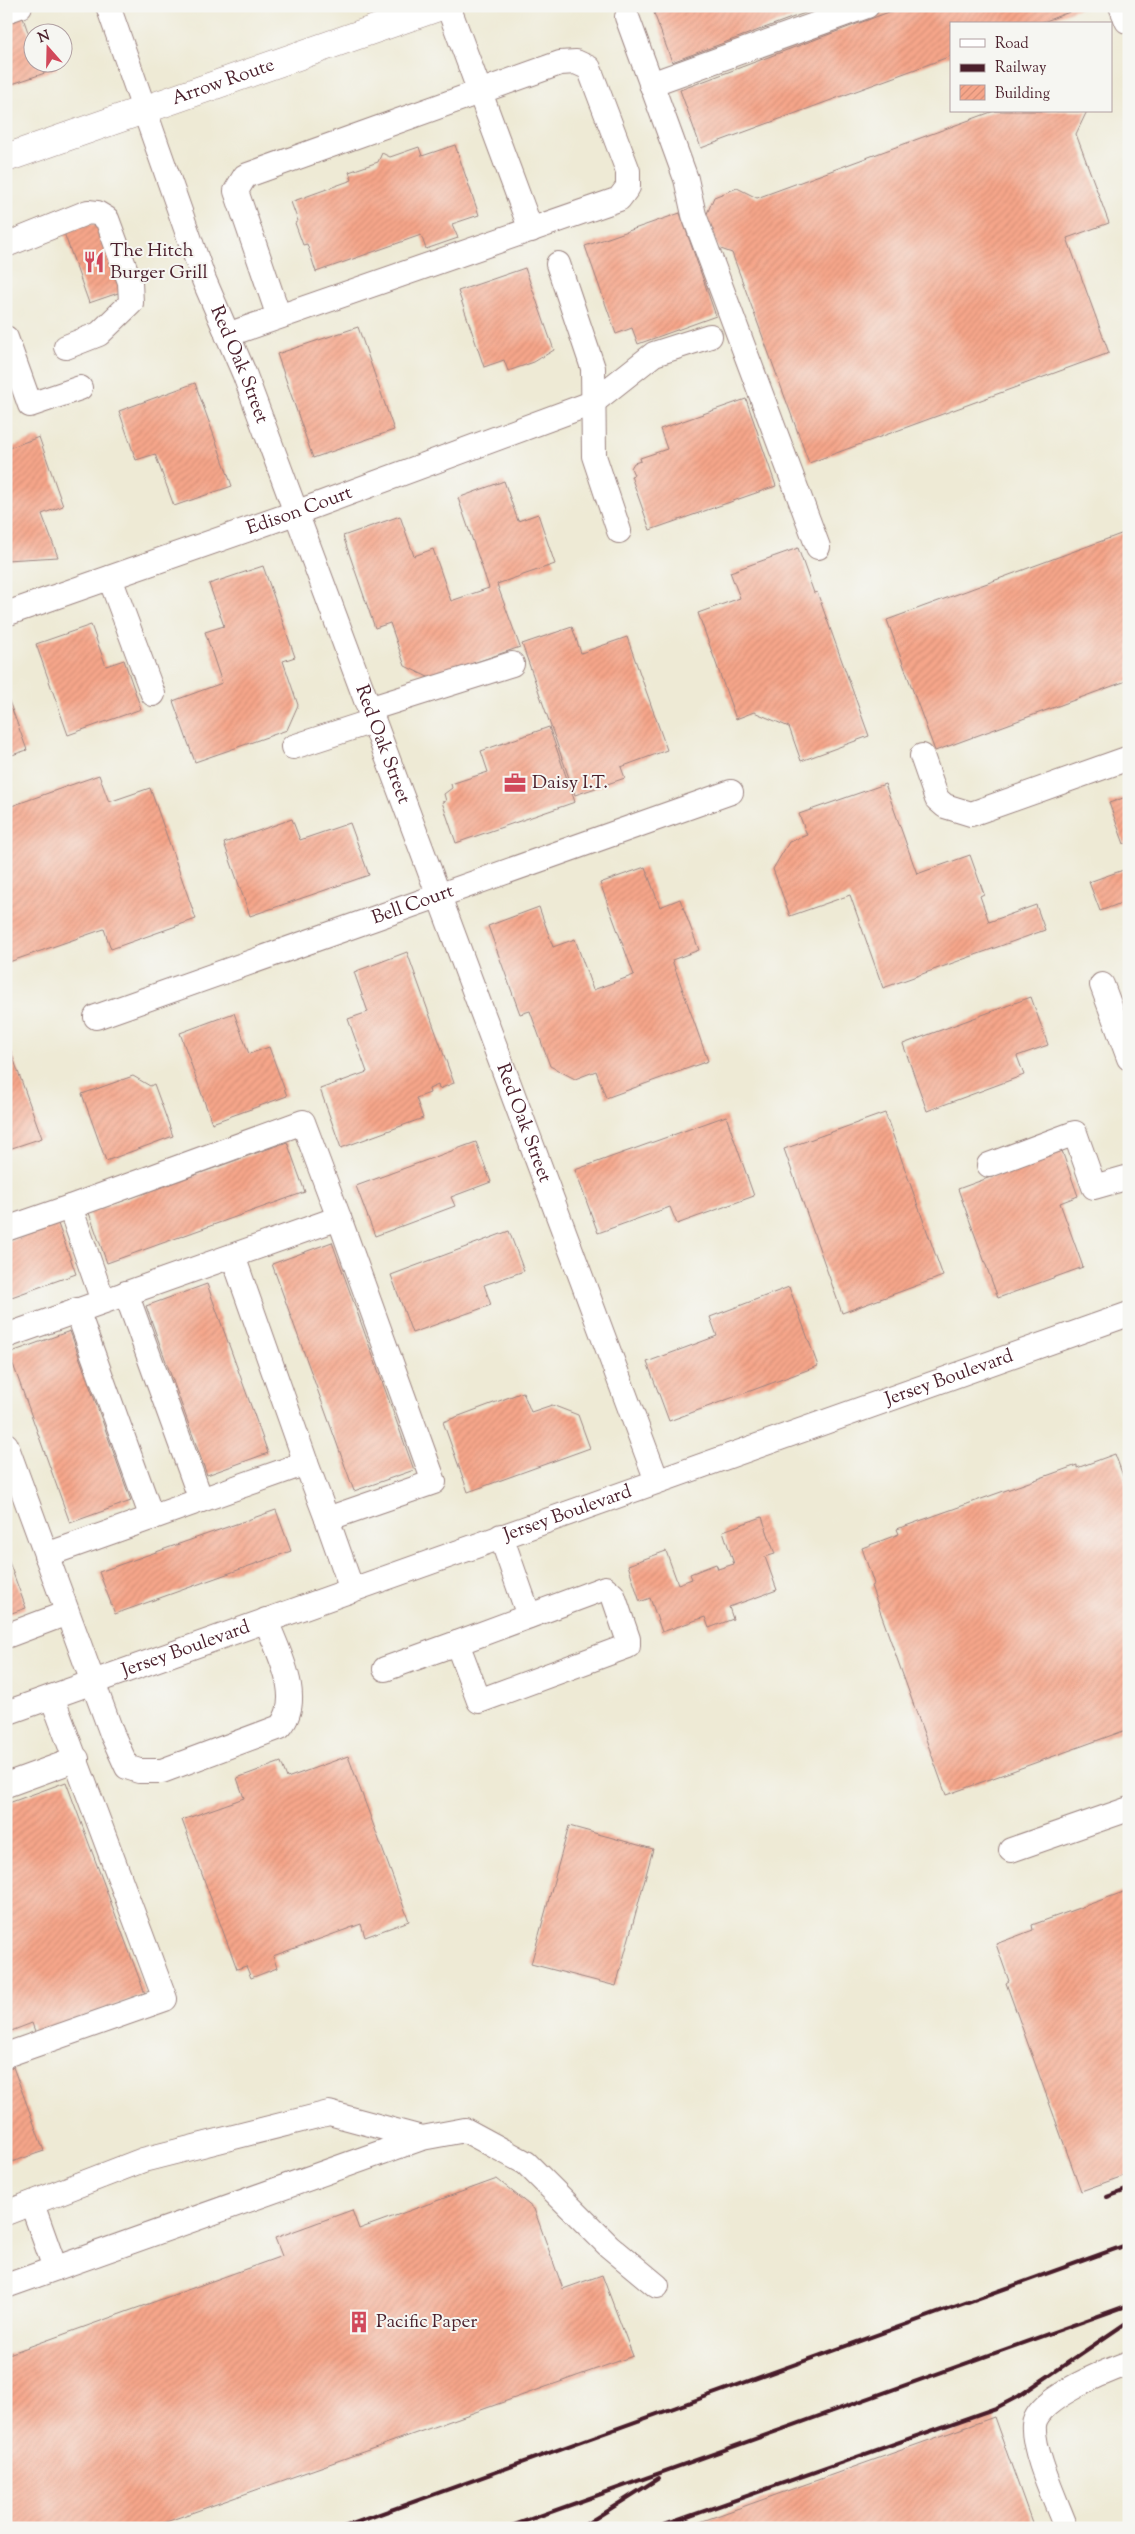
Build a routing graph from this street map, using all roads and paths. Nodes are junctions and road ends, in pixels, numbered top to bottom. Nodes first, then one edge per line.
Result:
1 (20, 6) edge
2 (108, 6) edge
3 (441, 6) edge
4 (448, 6) edge
5 (867, 6) edge
6 (6, 11) edge
7 (627, 17) dead end
8 (651, 84) junction
9 (480, 92) junction
10 (144, 110) junction
11 (6, 158) edge
12 (531, 230) junction
13 (17, 241) edge
14 (558, 264) dead end
15 (279, 317) junction
16 (228, 335) junction
17 (710, 336) dead end
18 (6, 338) edge
19 (66, 347) dead end
20 (80, 388) dead end
21 (592, 403) junction
22 (295, 512) junction
23 (619, 531) dead end
24 (818, 547) dead end
25 (110, 578) junction
26 (6, 614) edge
27 (512, 664) dead end
28 (153, 694) dead end
29 (371, 715) junction
30 (293, 747) dead end
31 (922, 756) dead end
32 (1129, 758) edge
33 (731, 792) dead end
34 (438, 895) junction
35 (1102, 985) dead end
36 (96, 1016) dead end
37 (1129, 1058) edge
38 (989, 1165) dead end
39 (1129, 1177) edge
40 (70, 1207) junction
41 (338, 1218) junction
42 (6, 1229) edge
43 (233, 1256) junction
44 (126, 1293) junction
45 (103, 1301) junction
46 (77, 1310) junction
47 (1129, 1314) edge
48 (6, 1336) edge
49 (6, 1445) edge
50 (306, 1463) junction
51 (657, 1481) junction
52 (201, 1500) junction
53 (152, 1518) junction
54 (327, 1519) junction
55 (501, 1536) junction
56 (46, 1555) junction
57 (352, 1590) junction
58 (67, 1614) junction
59 (529, 1616) junction
60 (266, 1620) junction
61 (6, 1636) edge
62 (458, 1643) junction
63 (385, 1669) dead end
64 (94, 1682) junction
65 (52, 1697) junction
66 (6, 1713) edge
67 (76, 1759) junction
68 (6, 1785) edge
69 (1129, 1809) edge
70 (1011, 1850) dead end
71 (6, 2055) edge
72 (422, 2138) junction
73 (32, 2204) junction
74 (6, 2213) edge
75 (55, 2268) junction
76 (6, 2286) edge
77 (657, 2286) dead end
78 (1129, 2363) edge
79 (1066, 2528) edge

1 - 6 street
2 - 10 street, Red Oak Street
3 - 10 main road, Arrow Route
4 - 9 street
5 - 8 street
7 - 8 street
8 - 24 street
9 - 12 street
9 - 12 street
9 - 15 street
10 - 11 main road, Arrow Route
10 - 16 street, Red Oak Street
12 - 15 street
13 - 19 street
14 - 21 street
15 - 16 street
16 - 22 street, Red Oak Street
17 - 21 street, Edison Court
18 - 20 street
21 - 22 street, Edison Court
21 - 23 street
22 - 25 street, Edison Court
22 - 29 street, Red Oak Street
25 - 26 street, Edison Court
25 - 28 street
27 - 29 street
29 - 30 street
29 - 34 street, Red Oak Street
31 - 32 street
33 - 34 street, Bell Court
34 - 36 street, Bell Court
34 - 51 street, Red Oak Street
35 - 37 street
38 - 39 street
40 - 41 street
40 - 42 street
40 - 45 street
41 - 43 street
41 - 54 street
43 - 44 street
43 - 50 street
44 - 45 street
44 - 52 street
45 - 46 street
46 - 48 street
46 - 53 street
47 - 51 street, Jersey Boulevard
49 - 56 street
50 - 52 street
50 - 54 street
51 - 55 street, Jersey Boulevard
52 - 53 street
53 - 56 street
54 - 57 street
55 - 57 street, Jersey Boulevard
55 - 59 street
56 - 58 street
57 - 60 street, Jersey Boulevard
58 - 61 street
58 - 64 street
59 - 62 street
59 - 62 street
60 - 64 street, Jersey Boulevard
60 - 64 street
62 - 63 street
64 - 65 street, Jersey Boulevard
65 - 66 street, Jersey Boulevard
65 - 67 street
67 - 68 street
67 - 71 street
69 - 70 street
72 - 73 street
72 - 75 street
72 - 77 street
73 - 74 street
73 - 75 street
75 - 76 street
78 - 79 street

